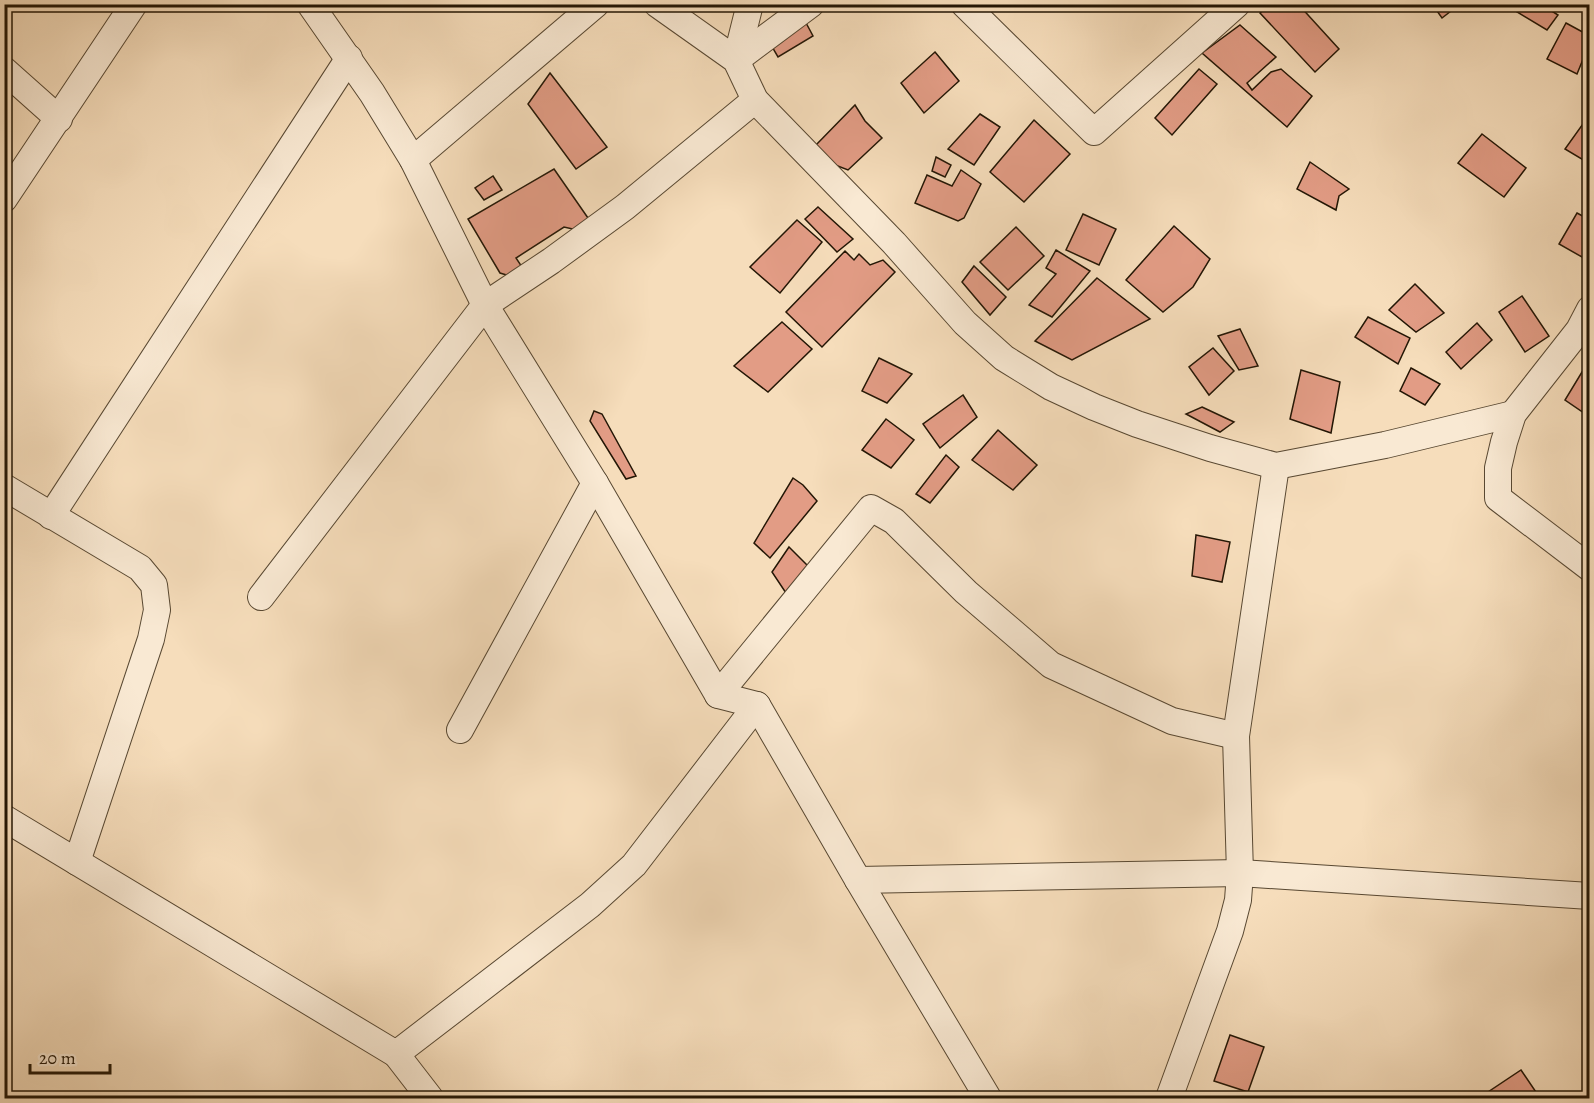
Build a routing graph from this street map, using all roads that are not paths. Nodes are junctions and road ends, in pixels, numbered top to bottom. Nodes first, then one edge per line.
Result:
1 (134, 4) edge
2 (310, 4) edge
3 (596, 4) edge
4 (657, 4) edge
5 (750, 4) edge
6 (811, 4) edge
7 (964, 4) edge
8 (1237, 4) edge
9 (349, 58) junction
10 (736, 60) junction
11 (4, 70) edge
12 (754, 100) junction
13 (59, 119) junction
14 (413, 160) junction
15 (4, 198) edge
16 (485, 305) junction
17 (1590, 309) edge
18 (1513, 414) junction
19 (1276, 466) junction
20 (596, 483) junction
21 (4, 487) edge
22 (51, 516) junction
23 (1590, 568) edge
24 (261, 597) dead end
25 (718, 695) junction
26 (757, 705) junction
27 (460, 730) dead end
28 (1236, 736) junction
29 (4, 818) edge
30 (77, 862) junction
31 (1240, 873) junction
32 (858, 880) junction
33 (1590, 896) edge
34 (396, 1054) junction
35 (430, 1098) edge
36 (988, 1098) edge
37 (1169, 1098) edge

1 - 13 street
2 - 9 street
3 - 14 street
4 - 10 street
5 - 10 street
6 - 10 street
7 - 8 street
9 - 14 street
9 - 22 street
10 - 12 street
11 - 13 street
12 - 16 street
12 - 19 street
13 - 15 street
14 - 16 street
16 - 20 street
16 - 24 street
17 - 18 street
18 - 19 street
18 - 23 street
19 - 28 street
20 - 25 street
20 - 27 street
21 - 22 street
22 - 30 street
25 - 26 street
25 - 28 street
26 - 32 street
26 - 34 street
28 - 31 street
29 - 30 street
30 - 34 street
31 - 32 street
31 - 33 street
31 - 37 street
32 - 36 street
34 - 35 street

